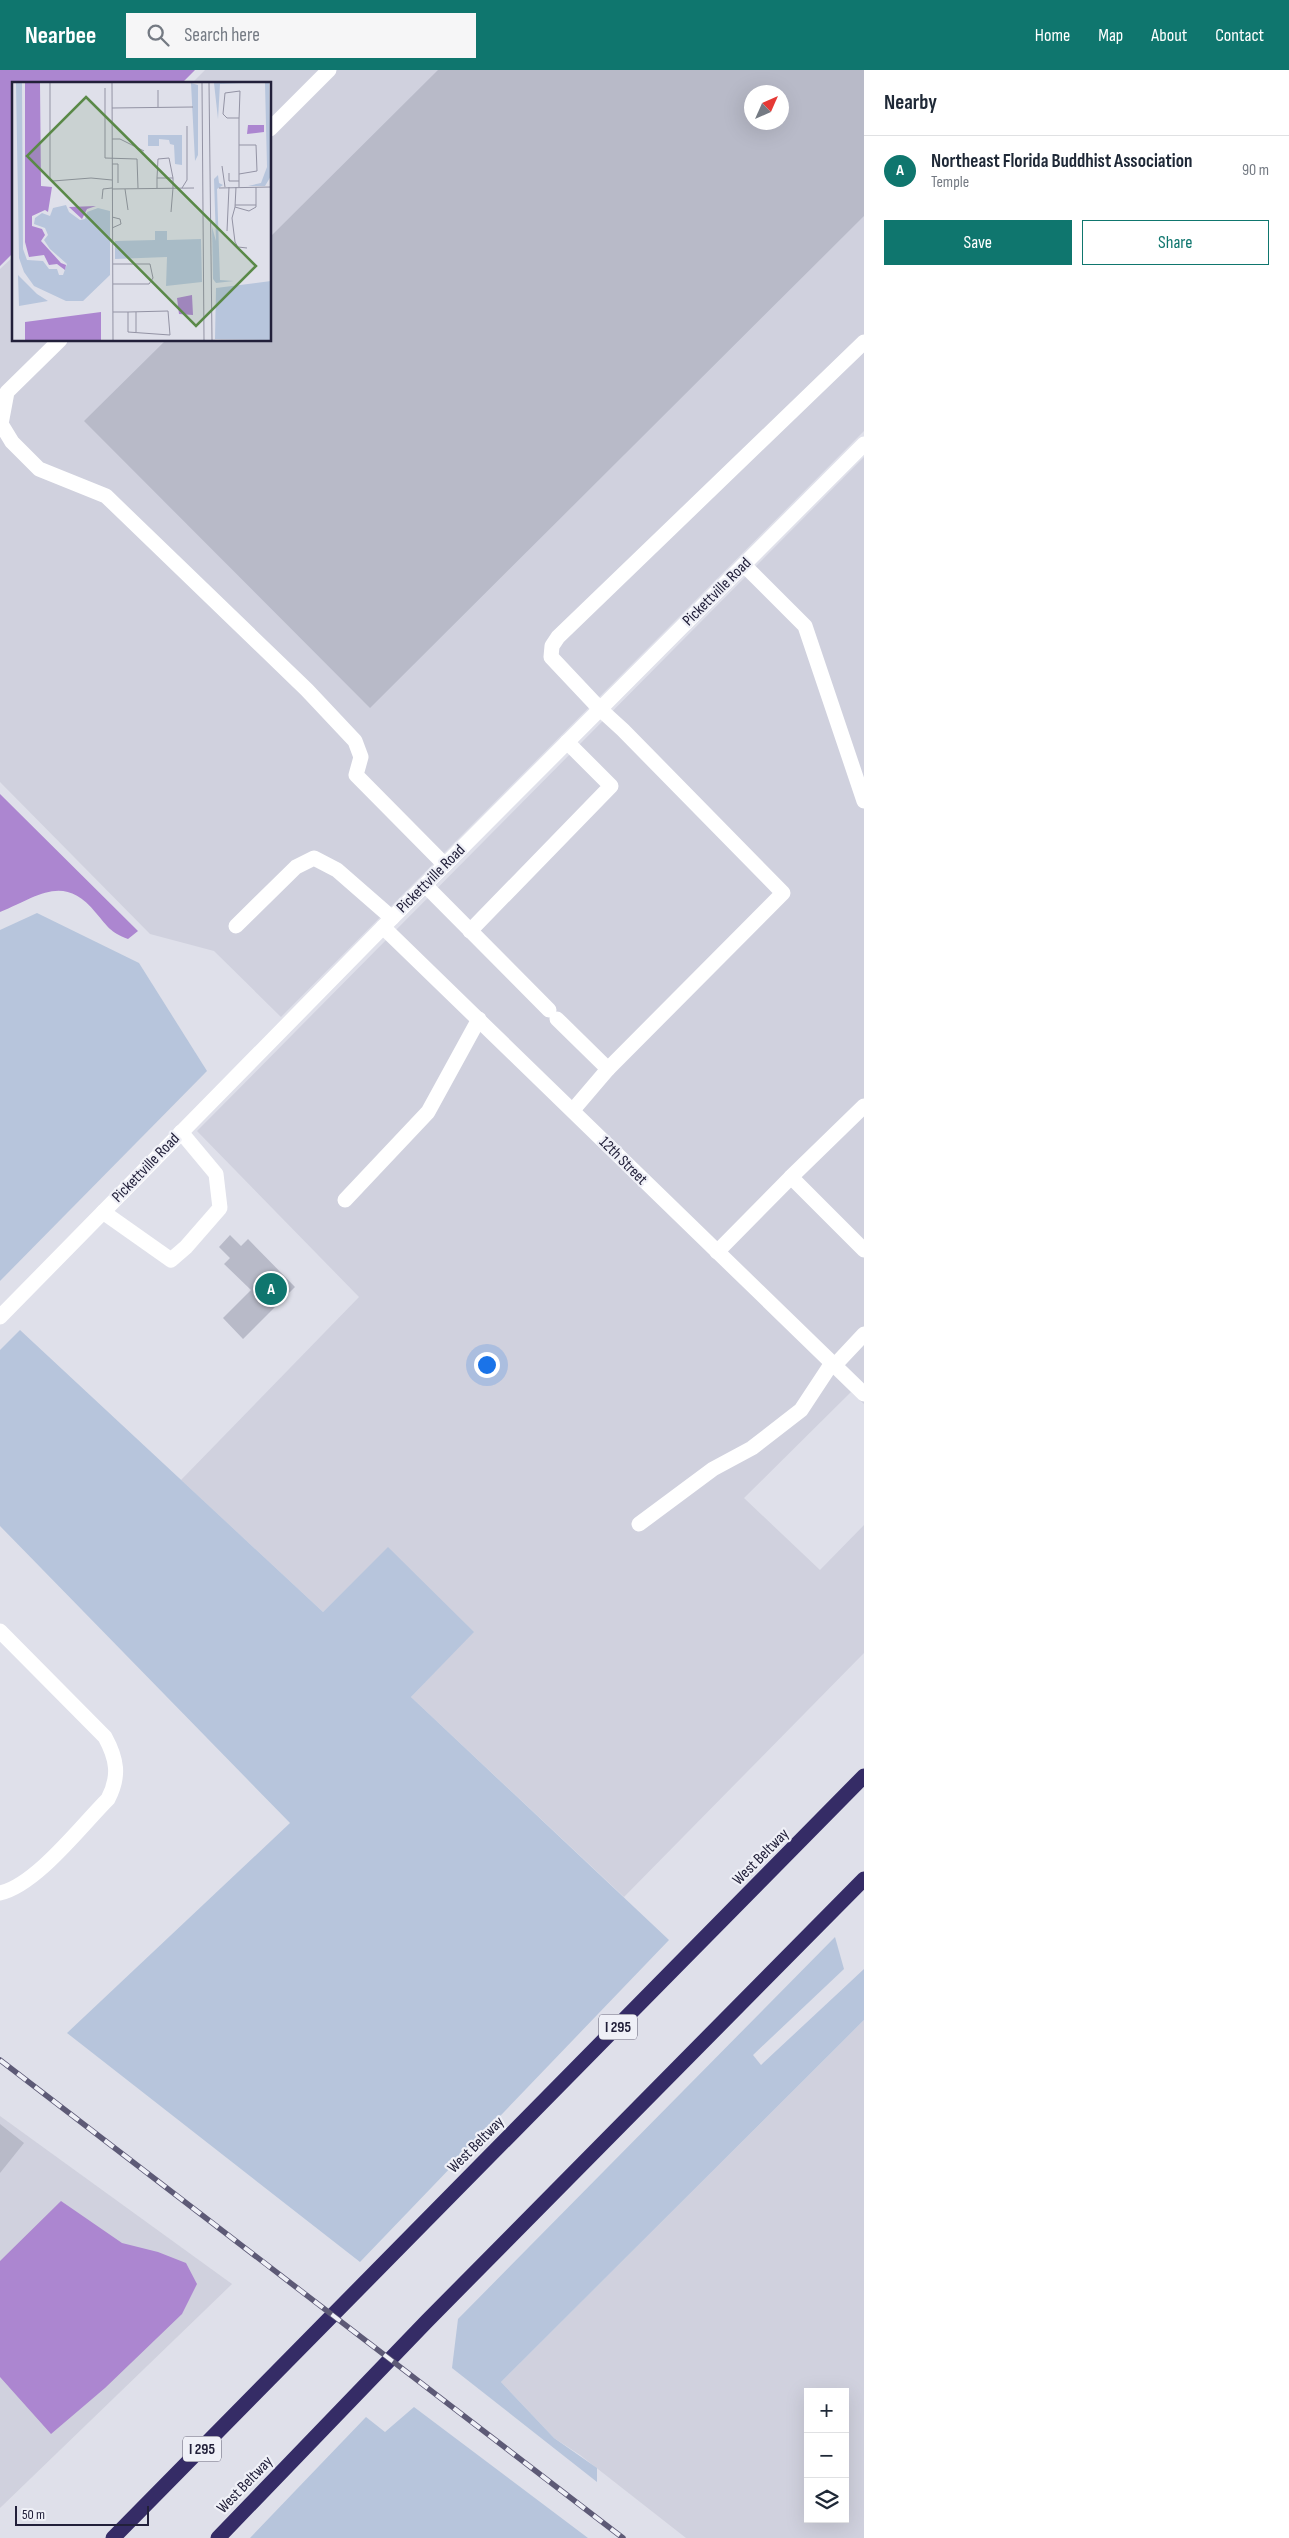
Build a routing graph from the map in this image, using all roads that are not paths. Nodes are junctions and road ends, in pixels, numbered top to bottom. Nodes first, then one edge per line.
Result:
1 (329, 70) edge
2 (271, 129) edge
3 (59, 341) edge
4 (864, 342) edge
5 (864, 444) edge
6 (744, 564) junction
7 (600, 709) junction
8 (567, 742) junction
9 (864, 801) edge
10 (445, 865) junction
11 (425, 885) junction
12 (388, 923) junction
13 (236, 926) dead end
14 (470, 931) junction
15 (479, 1019) junction
16 (608, 1069) junction
17 (864, 1106) edge
18 (573, 1110) junction
19 (181, 1132) junction
20 (791, 1177) junction
21 (345, 1200) dead end
22 (103, 1212) junction
23 (864, 1250) edge
24 (717, 1252) junction
25 (0, 1317) edge
26 (864, 1334) edge
27 (833, 1364) junction
28 (864, 1394) edge
29 (639, 1524) dead end
30 (0, 1631) edge
31 (864, 1776) edge
32 (864, 1879) edge
33 (0, 1893) edge
34 (113, 2538) edge
35 (218, 2538) edge

1 - 2 street
3 - 10 street
4 - 7 street
5 - 6 street, Pickettville Road
6 - 7 street, Pickettville Road
6 - 9 street
7 - 8 street, Pickettville Road
7 - 16 street
8 - 10 street, Pickettville Road
8 - 14 street
10 - 11 street, Pickettville Road
11 - 12 street, Pickettville Road
11 - 14 street
12 - 13 street, 12th Street
12 - 15 street, 12th Street
12 - 19 street, Pickettville Road
14 - 16 street
15 - 18 street, 12th Street
15 - 21 street
16 - 18 street
17 - 20 street
18 - 24 street, 12th Street
19 - 22 street, Pickettville Road
19 - 22 street
20 - 23 street
20 - 24 street
22 - 25 street, Pickettville Road
24 - 27 street, 12th Street
26 - 27 street
27 - 28 street, 12th Street
27 - 29 street
30 - 33 street
31 - 34 highway, West Beltway / I 295
32 - 35 highway, West Beltway

